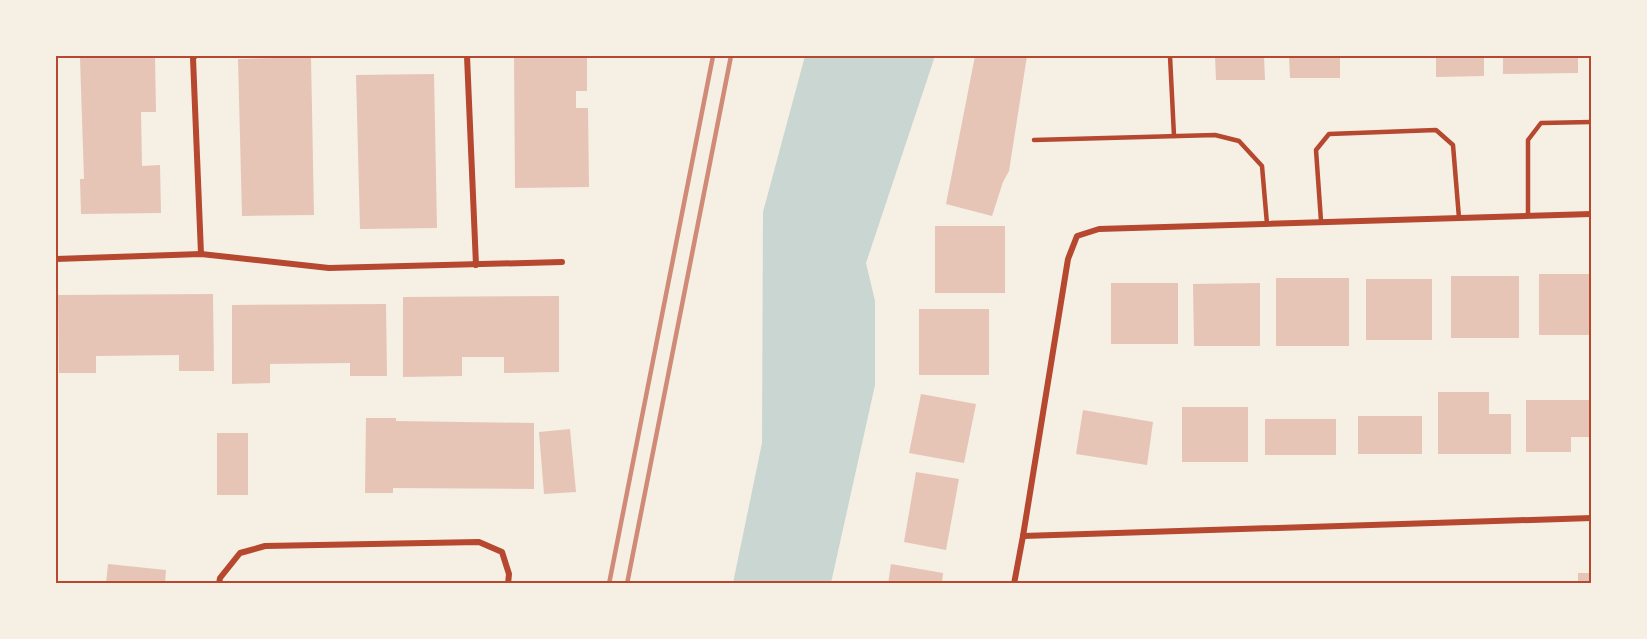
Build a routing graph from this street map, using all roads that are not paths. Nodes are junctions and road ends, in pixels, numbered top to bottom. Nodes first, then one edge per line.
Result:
1 (195, 56) edge
2 (467, 56) edge
3 (1170, 56) edge
4 (1592, 122) edge
5 (1174, 136) junction
6 (1034, 140) dead end
7 (1592, 214) edge
8 (1528, 216) junction
9 (1459, 218) junction
10 (1322, 221) junction
11 (1267, 224) junction
12 (201, 254) junction
13 (56, 259) edge
14 (562, 262) dead end
15 (476, 265) junction
16 (1592, 518) edge
17 (1023, 536) junction
18 (219, 584) edge
19 (508, 584) edge
20 (1014, 584) edge

1 - 12 street
2 - 15 street
3 - 5 lane
4 - 8 lane
5 - 6 lane
5 - 11 lane
7 - 8 street
8 - 9 street
9 - 10 street
9 - 10 lane
10 - 11 street
11 - 17 street
12 - 13 street
12 - 15 street
14 - 15 street
16 - 17 street
17 - 20 street
18 - 19 street

